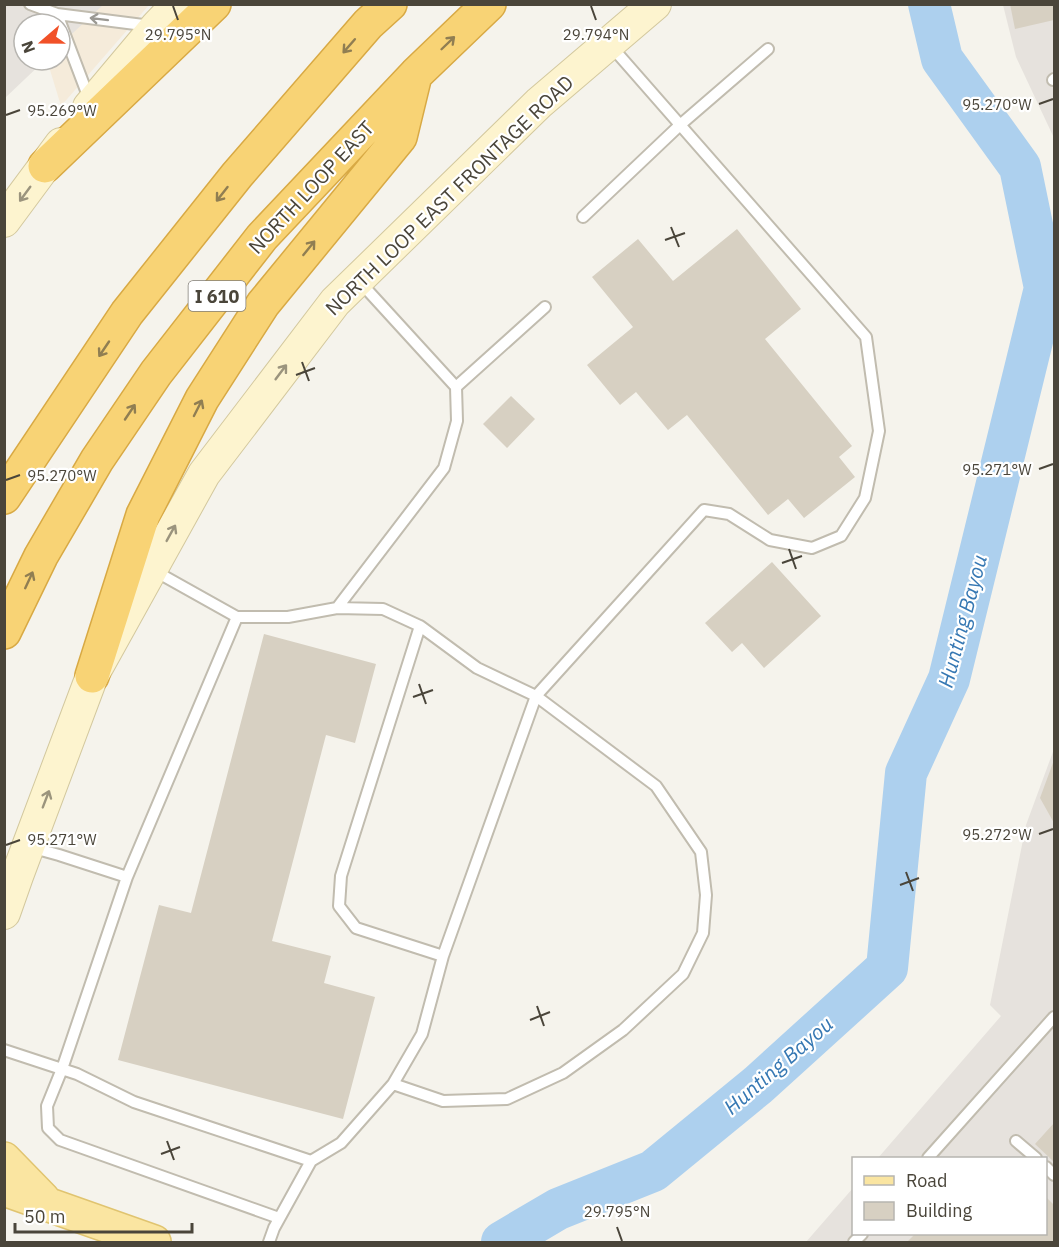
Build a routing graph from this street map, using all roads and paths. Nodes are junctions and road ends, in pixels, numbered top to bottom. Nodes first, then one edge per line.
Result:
1 (30, 4) edge
2 (214, 4) edge
3 (390, 4) edge
4 (489, 4) edge
5 (655, 4) edge
6 (52, 12) edge
7 (72, 14) edge
8 (168, 15) edge
9 (609, 44) junction
10 (768, 49) dead end
11 (72, 54) edge
12 (416, 74) junction
13 (91, 105) junction
14 (680, 125) junction
15 (45, 166) junction
16 (583, 217) dead end
17 (4, 221) edge
18 (358, 280) junction
19 (545, 307) dead end
20 (456, 387) junction
21 (4, 497) edge
22 (151, 569) junction
23 (338, 608) junction
24 (237, 617) junction
25 (420, 626) junction
26 (4, 632) edge
27 (92, 676) junction
28 (536, 696) junction
29 (28, 847) junction
30 (127, 878) junction
31 (4, 913) edge
32 (443, 956) junction
33 (1054, 1017) edge
34 (4, 1050) edge
35 (62, 1069) junction
36 (393, 1084) junction
37 (1016, 1142) dead end
38 (929, 1157) edge
39 (1035, 1157) edge
40 (4, 1159) edge
41 (311, 1161) junction
42 (4, 1189) edge
43 (51, 1207) junction
44 (279, 1218) junction
45 (154, 1242) edge
46 (269, 1242) edge

1 - 6 lane
2 - 15 highway
3 -> 21 highway, I 610
12 -> 4 highway, NORTH LOOP EAST / I 610
5 - 9 main road, NORTH LOOP EAST FRONTAGE ROAD
8 -> 7 lane
8 - 13 main road
9 - 14 lane
9 - 18 main road, NORTH LOOP EAST FRONTAGE ROAD
10 - 14 lane
11 - 13 lane
26 -> 12 highway, NORTH LOOP EAST / I 610
27 -> 12 highway
13 - 15 main road
14 - 16 lane
14 - 28 lane
15 -> 17 main road
18 - 20 lane
22 -> 18 main road, NORTH LOOP EAST FRONTAGE ROAD
19 - 20 lane
20 - 23 lane
22 - 24 lane
22 - 27 main road, NORTH LOOP EAST FRONTAGE ROAD
23 - 24 lane
23 - 25 lane
24 - 30 lane
25 - 28 lane
25 - 32 lane
29 -> 27 main road, NORTH LOOP EAST FRONTAGE ROAD
28 - 32 lane
28 - 36 lane
29 - 30 lane
29 - 31 main road, NORTH LOOP EAST FRONTAGE ROAD
30 - 35 lane
32 - 36 lane
33 - 38 lane
34 - 35 lane
35 - 41 lane
35 - 44 lane
36 - 41 lane
37 - 39 lane
40 - 43 main road
41 - 44 lane
42 - 43 main road
43 - 45 main road
44 - 46 lane

